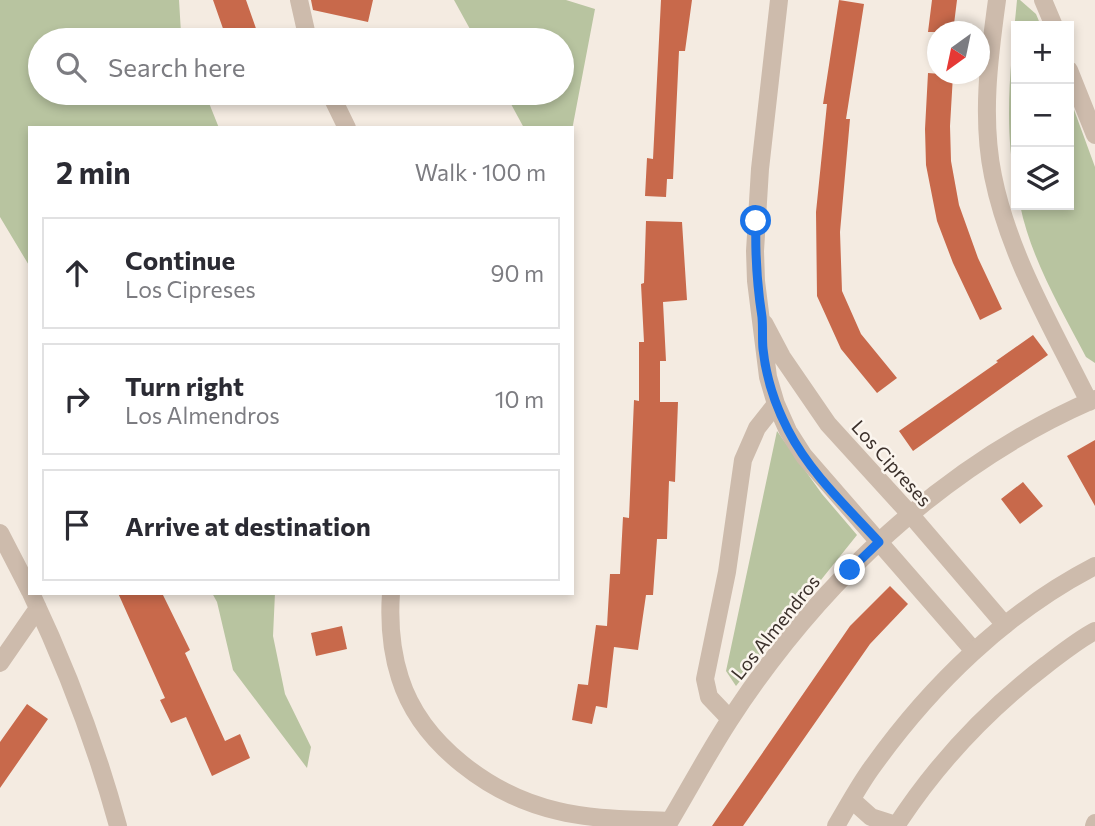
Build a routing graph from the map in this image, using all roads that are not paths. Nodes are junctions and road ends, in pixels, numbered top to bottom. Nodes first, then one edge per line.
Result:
1 (299, 0) edge
2 (779, 0) edge
3 (997, 0) edge
4 (1043, 0) edge
5 (1052, 21) edge
6 (305, 28) edge
7 (1074, 82) edge
8 (336, 105) edge
9 (346, 126) edge
10 (1095, 135) edge
11 (762, 320) junction
12 (1092, 401) edge
13 (776, 404) junction
14 (911, 514) junction
15 (0, 533) edge
16 (879, 542) junction
17 (1091, 571) edge
18 (28, 587) edge
19 (391, 595) edge
20 (33, 597) edge
21 (1005, 625) junction
22 (1095, 631) edge
23 (974, 651) junction
24 (0, 663) edge
25 (730, 719) junction
26 (852, 800) junction
27 (668, 823) edge
28 (118, 826) edge
29 (836, 826) edge
30 (896, 826) edge

1 - 6 street
2 - 11 street, Los Cipreses
3 - 12 street
4 - 5 street
7 - 10 street
8 - 9 street
11 - 13 street, Los Cipreses
11 - 14 street, Los Cipreses
12 - 14 street, Los Almendros
13 - 16 street, Los Cipreses
13 - 25 street
14 - 16 street, Los Almendros
14 - 21 street, Los Cipreses
15 - 18 street
16 - 23 street, Los Cipreses
16 - 25 street, Los Almendros
17 - 21 street
19 - 27 street
20 - 24 street
20 - 28 street
21 - 23 street
22 - 30 street
23 - 26 street
25 - 27 street, Los Almendros
26 - 29 street
26 - 30 street

